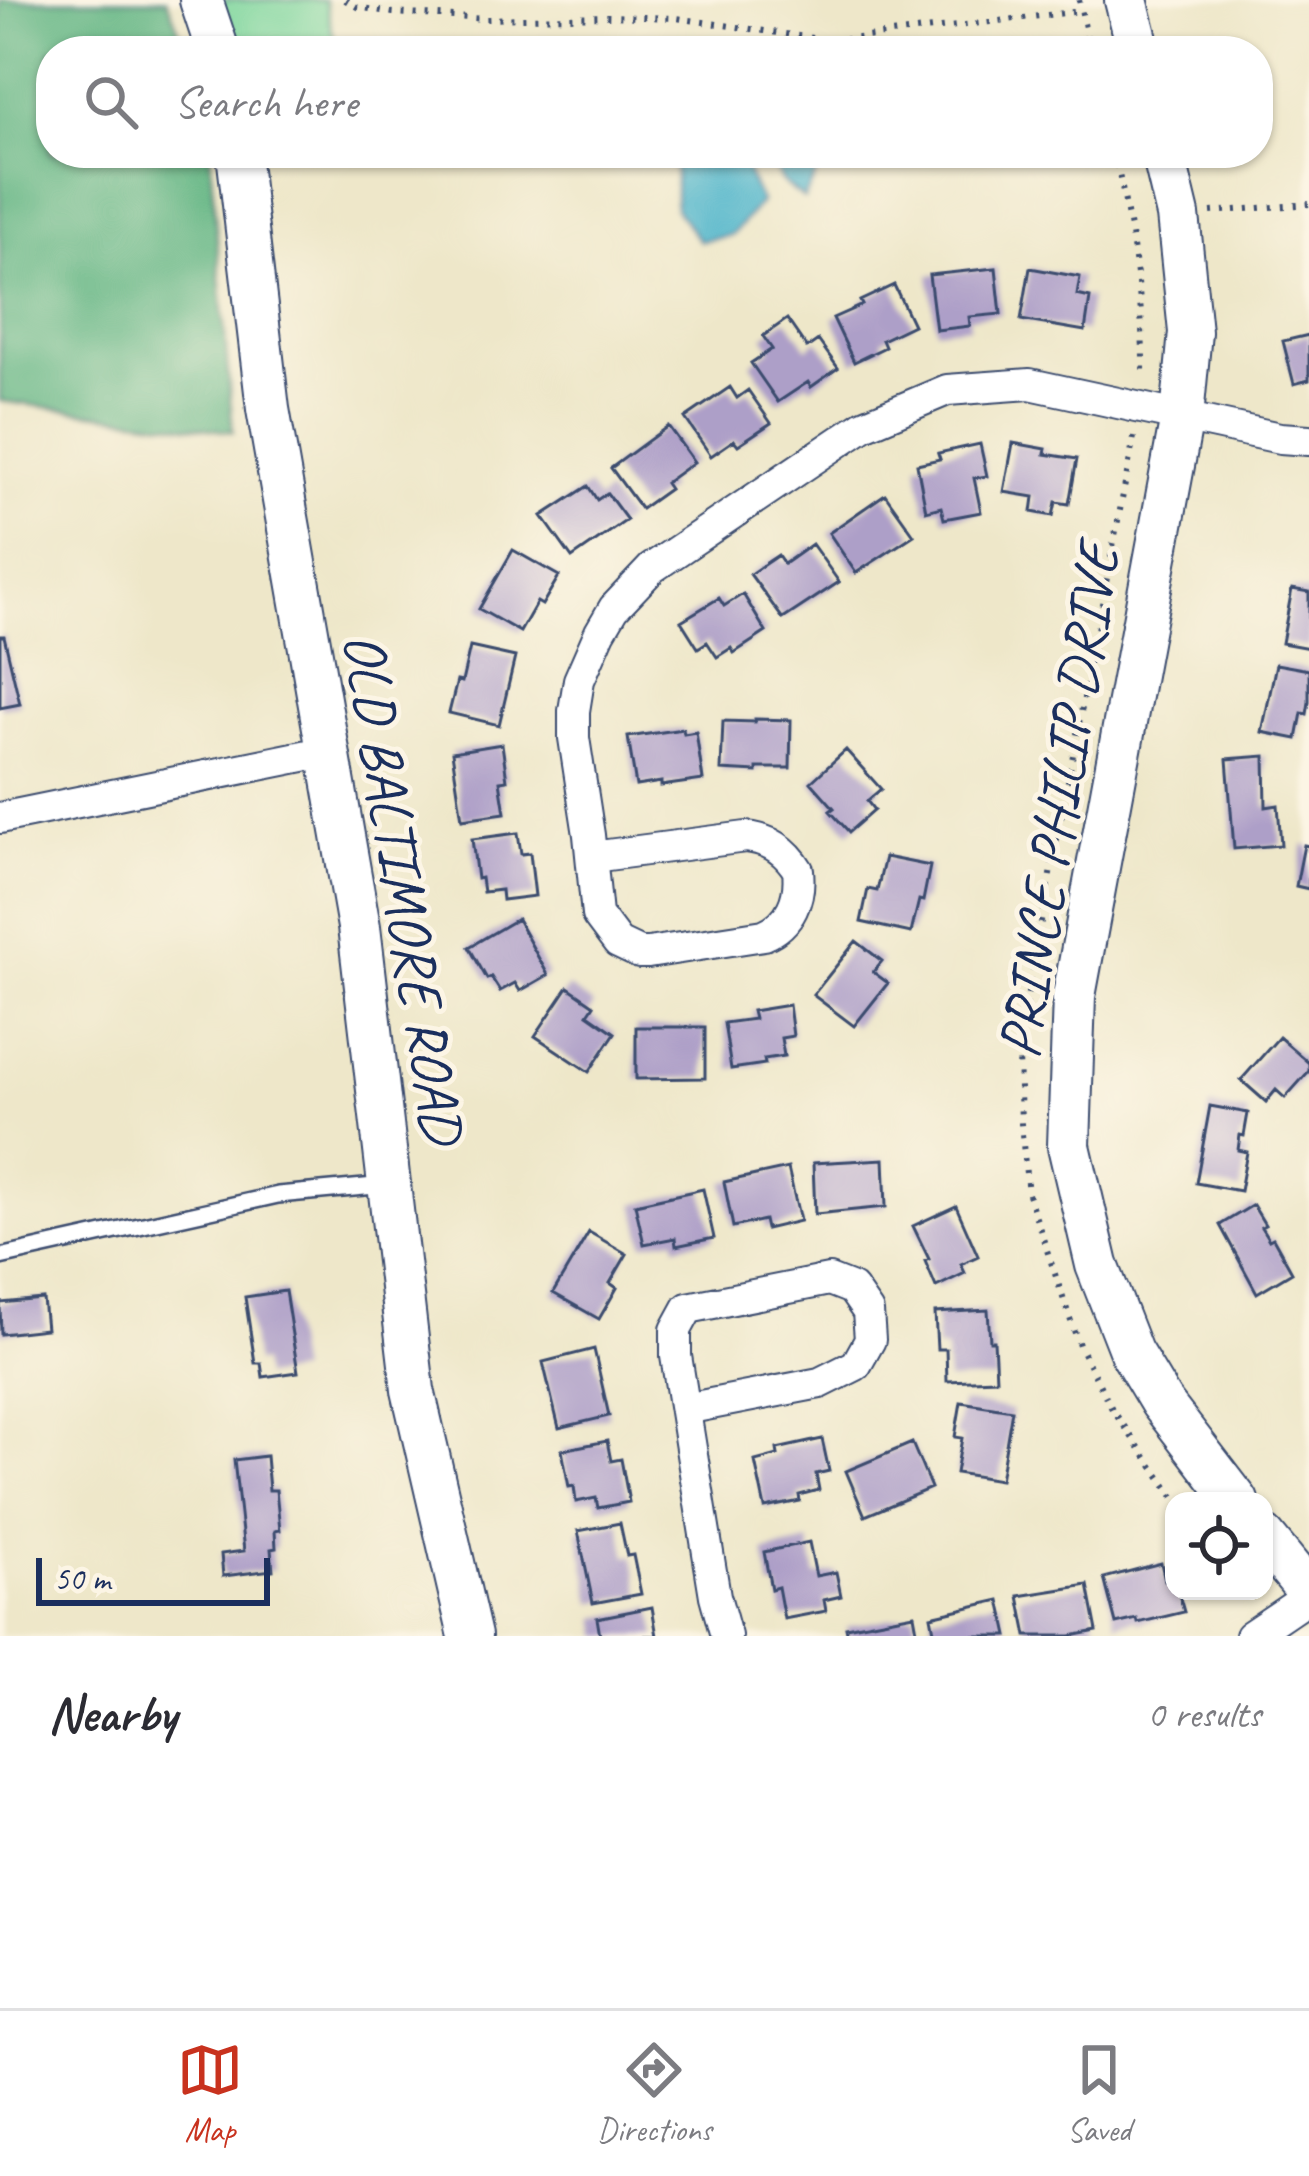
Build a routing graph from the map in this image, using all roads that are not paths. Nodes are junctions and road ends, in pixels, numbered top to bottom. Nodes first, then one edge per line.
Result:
1 (201, 0) edge
2 (1126, 0) edge
3 (213, 36) edge
4 (1134, 36) edge
5 (240, 168) edge
6 (1167, 168) edge
7 (1182, 417) junction
8 (1309, 440) edge
9 (328, 751) junction
10 (0, 818) edge
11 (592, 856) junction
12 (389, 1185) junction
13 (0, 1257) edge
14 (685, 1409) junction
15 (1230, 1492) edge
16 (1273, 1548) edge
17 (1309, 1594) edge
18 (470, 1636) edge
19 (726, 1636) edge
20 (1250, 1636) edge

1 - 3 street
2 - 4 street
5 - 9 street, OLD BALTIMORE ROAD
6 - 7 street, PRINCE PHILIP DRIVE
7 - 8 street
7 - 11 street
7 - 15 street, PRINCE PHILIP DRIVE
9 - 10 street
9 - 12 street, OLD BALTIMORE ROAD
11 - 11 street
12 - 13 lane
12 - 18 street, OLD BALTIMORE ROAD
14 - 14 street
14 - 19 street
16 - 17 street
17 - 20 street

